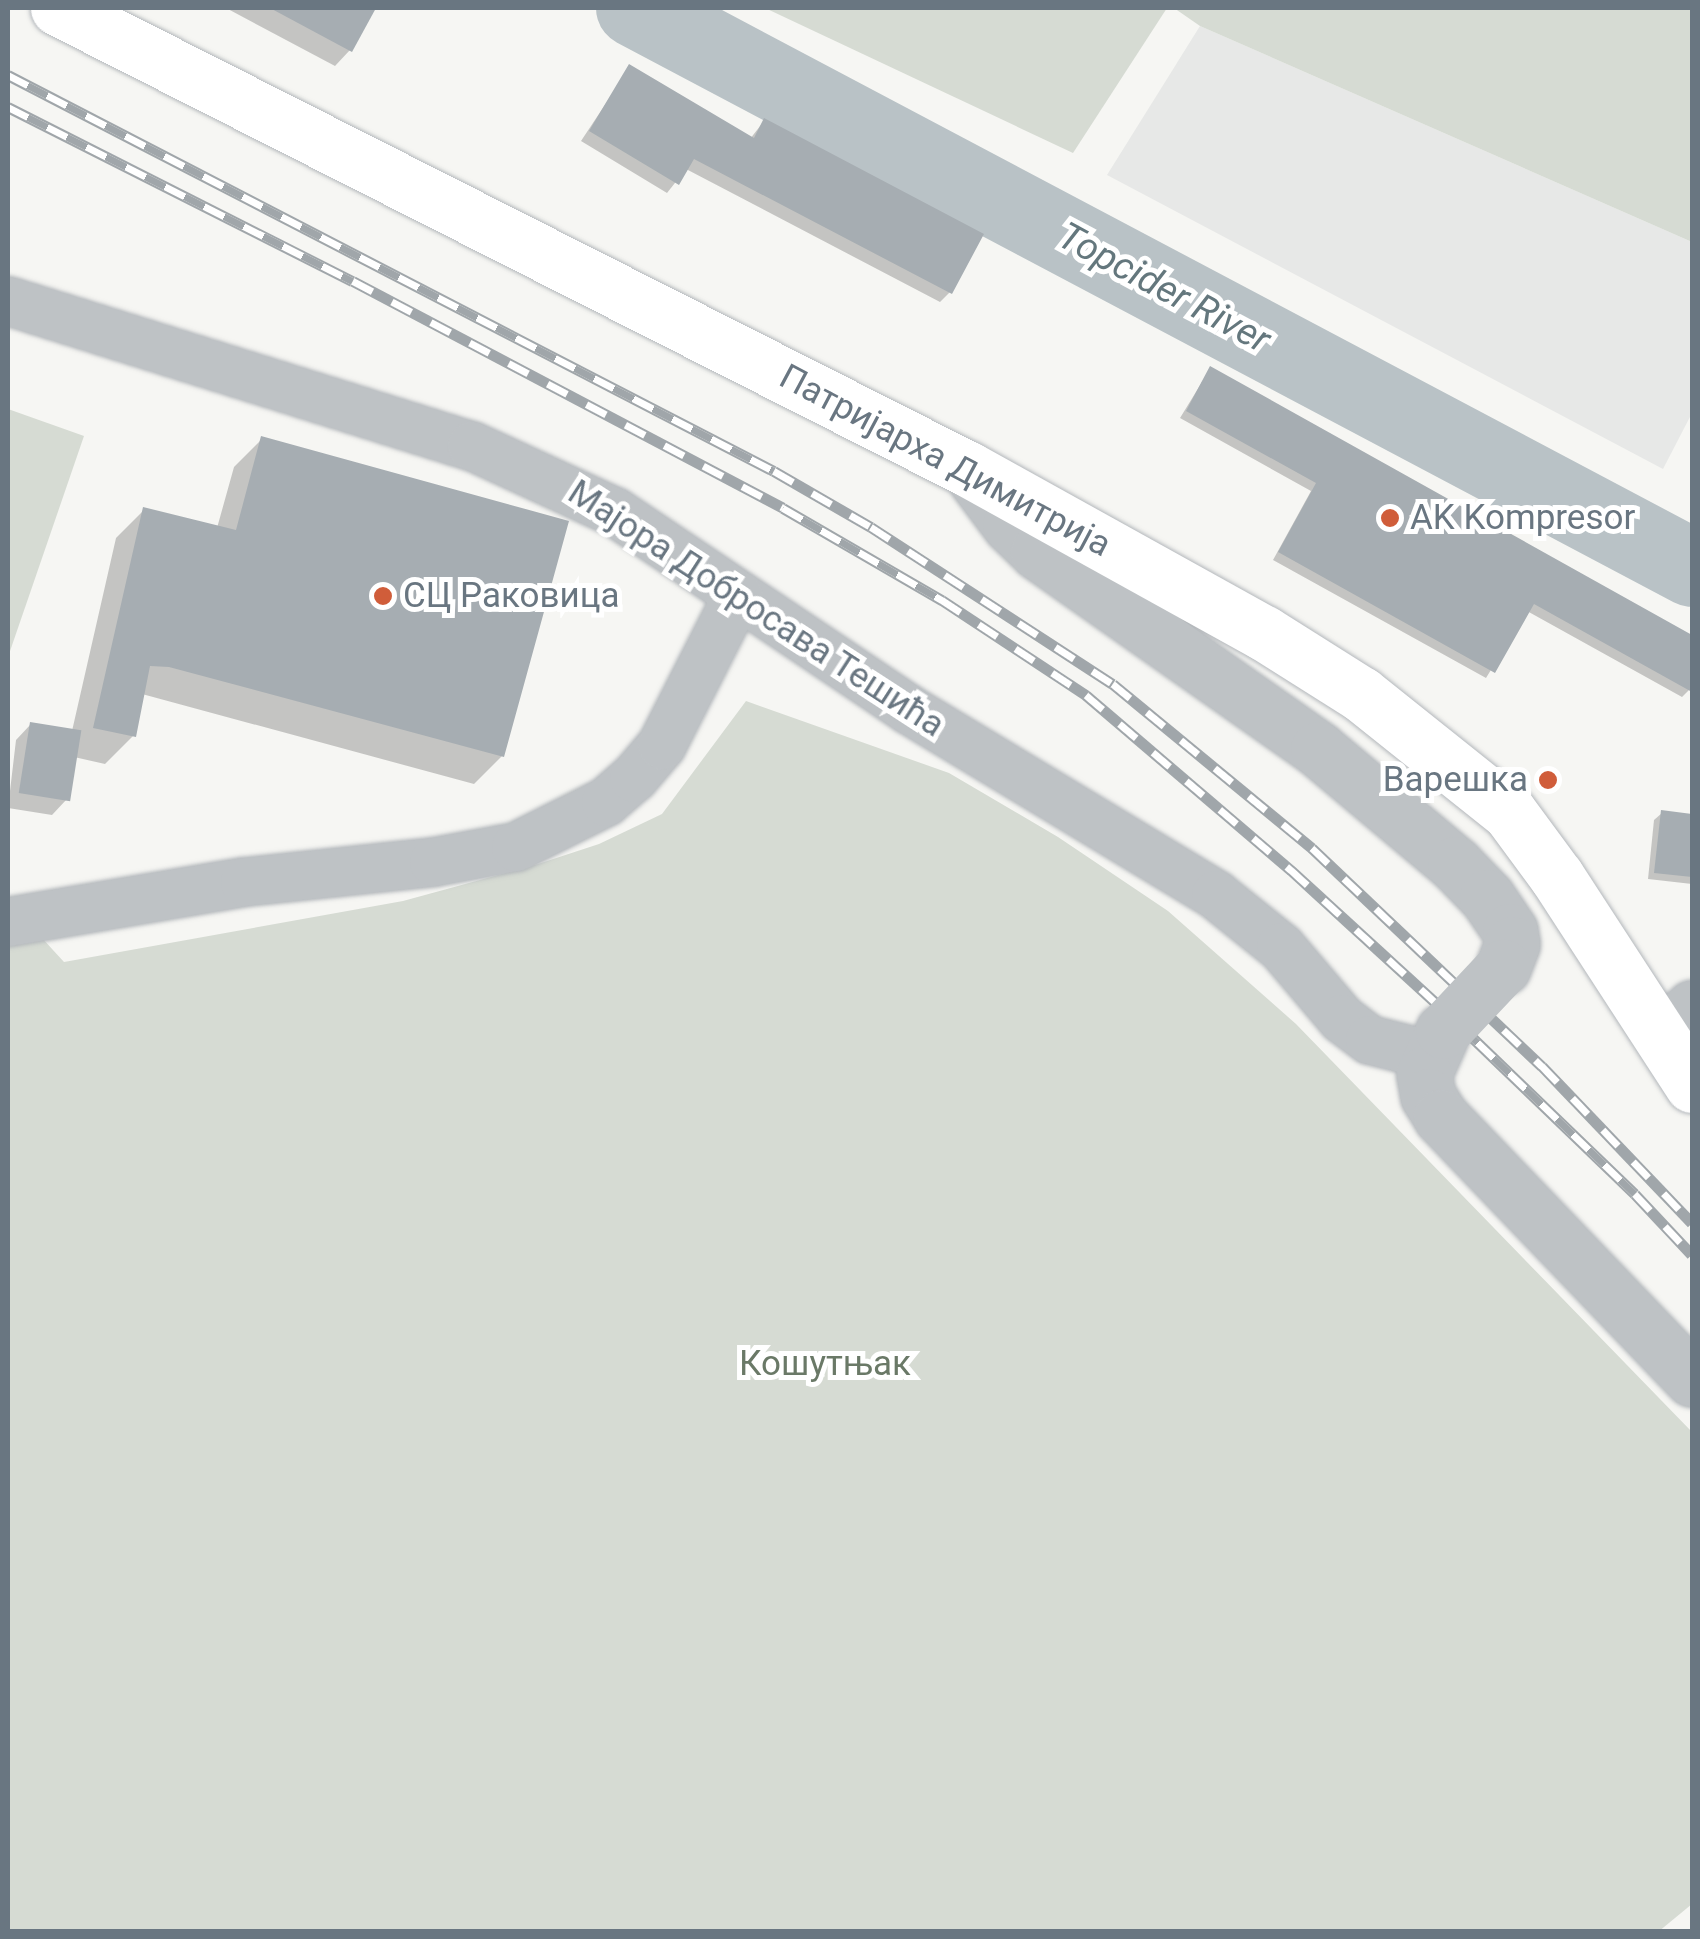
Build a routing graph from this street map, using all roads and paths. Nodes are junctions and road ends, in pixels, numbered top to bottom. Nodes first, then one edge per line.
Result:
1 (58, 8) edge
2 (8, 301) edge
3 (968, 469) junction
4 (738, 595) junction
5 (8, 922) edge
6 (1677, 1023) edge
7 (1436, 1043) junction
8 (1692, 1084) edge
9 (1692, 1379) edge

1 - 3 main road, Патријарха Димитрија
2 - 4 street, Мајора Добросава Тешића
3 - 6 main road, Патријарха Димитрија
3 - 7 street, bridge
4 - 5 street
4 - 7 street, Мајора Добросава Тешића
6 - 8 main road, Патријарха Димитрија
7 - 9 street

